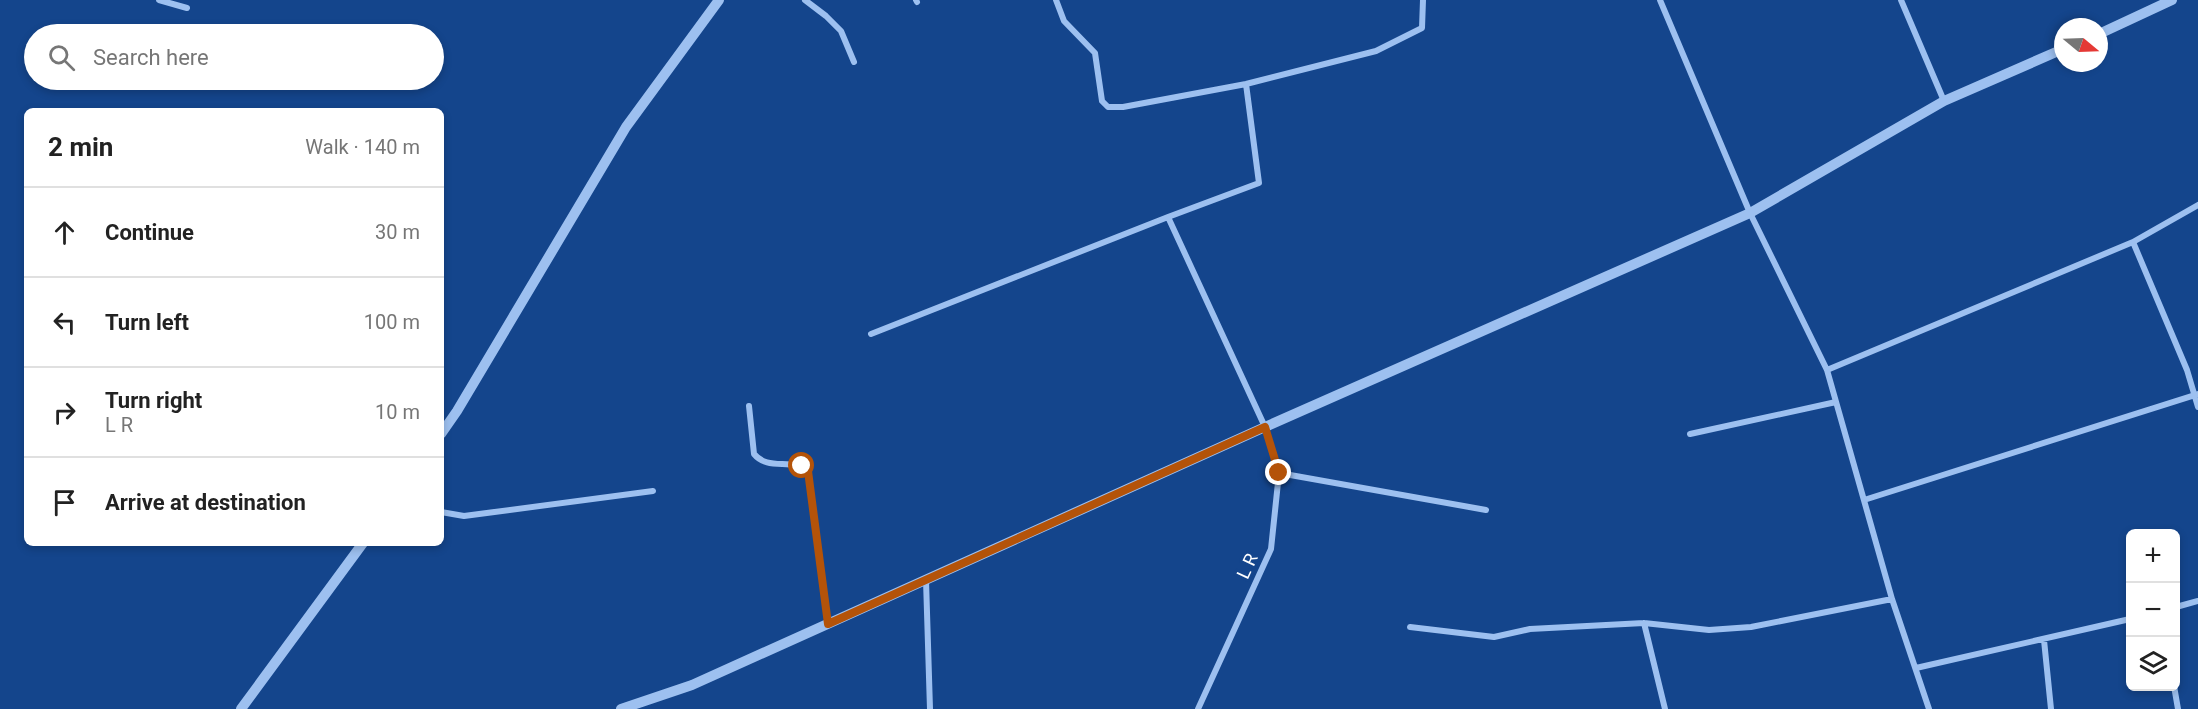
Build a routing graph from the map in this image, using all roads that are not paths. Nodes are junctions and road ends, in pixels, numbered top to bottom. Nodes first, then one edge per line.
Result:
1 (159, 0) edge
2 (719, 0) edge
3 (805, 0) edge
4 (1056, 0) edge
5 (1423, 0) edge
6 (1660, 0) edge
7 (1901, 0) edge
8 (2172, 0) edge
9 (187, 8) dead end
10 (2108, 30) edge
11 (2054, 53) edge
12 (854, 62) dead end
13 (1246, 84) junction
14 (1944, 100) junction
15 (2198, 205) edge
16 (1750, 213) junction
17 (1168, 217) junction
18 (2133, 242) junction
19 (871, 334) dead end
20 (1827, 370) junction
21 (2196, 395) edge
22 (1836, 402) junction
23 (749, 406) dead end
24 (2198, 407) edge
25 (1265, 427) junction
26 (444, 430) edge
27 (1690, 434) dead end
28 (1279, 473) junction
29 (652, 491) dead end
30 (1864, 500) junction
31 (1486, 510) dead end
32 (444, 513) edge
33 (361, 546) edge
34 (926, 580) junction
35 (1892, 599) junction
36 (2198, 601) edge
37 (2180, 606) edge
38 (2126, 620) edge
39 (1644, 623) junction
40 (828, 624) junction
41 (1410, 627) dead end
42 (2044, 640) junction
43 (1916, 668) junction
44 (2175, 691) edge
45 (646, 705) edge
46 (241, 709) edge
47 (621, 709) edge
48 (930, 709) edge
49 (1198, 709) edge
50 (1665, 709) edge
51 (1929, 709) edge
52 (2051, 709) edge
53 (2178, 709) edge

1 - 9 street
2 - 26 street
3 - 12 street
4 - 13 street
5 - 13 street
6 - 16 street
7 - 14 street
8 - 10 street
11 - 14 street
13 - 17 street
14 - 16 street
15 - 18 street
16 - 20 street
16 - 25 street
17 - 19 street
17 - 25 street, L R
18 - 20 street
18 - 21 street
20 - 22 street
21 - 24 street
21 - 30 street
22 - 27 street
22 - 30 street
23 - 40 street
25 - 28 street, L R
25 - 34 street
28 - 31 street
28 - 49 street, L R
29 - 32 street
30 - 35 street
33 - 46 street
34 - 40 street
34 - 48 street
35 - 39 street
35 - 43 street
36 - 37 street
38 - 42 street
39 - 41 street
39 - 50 street
40 - 45 street
42 - 43 street
42 - 52 street
43 - 51 street
44 - 53 street
45 - 47 street

